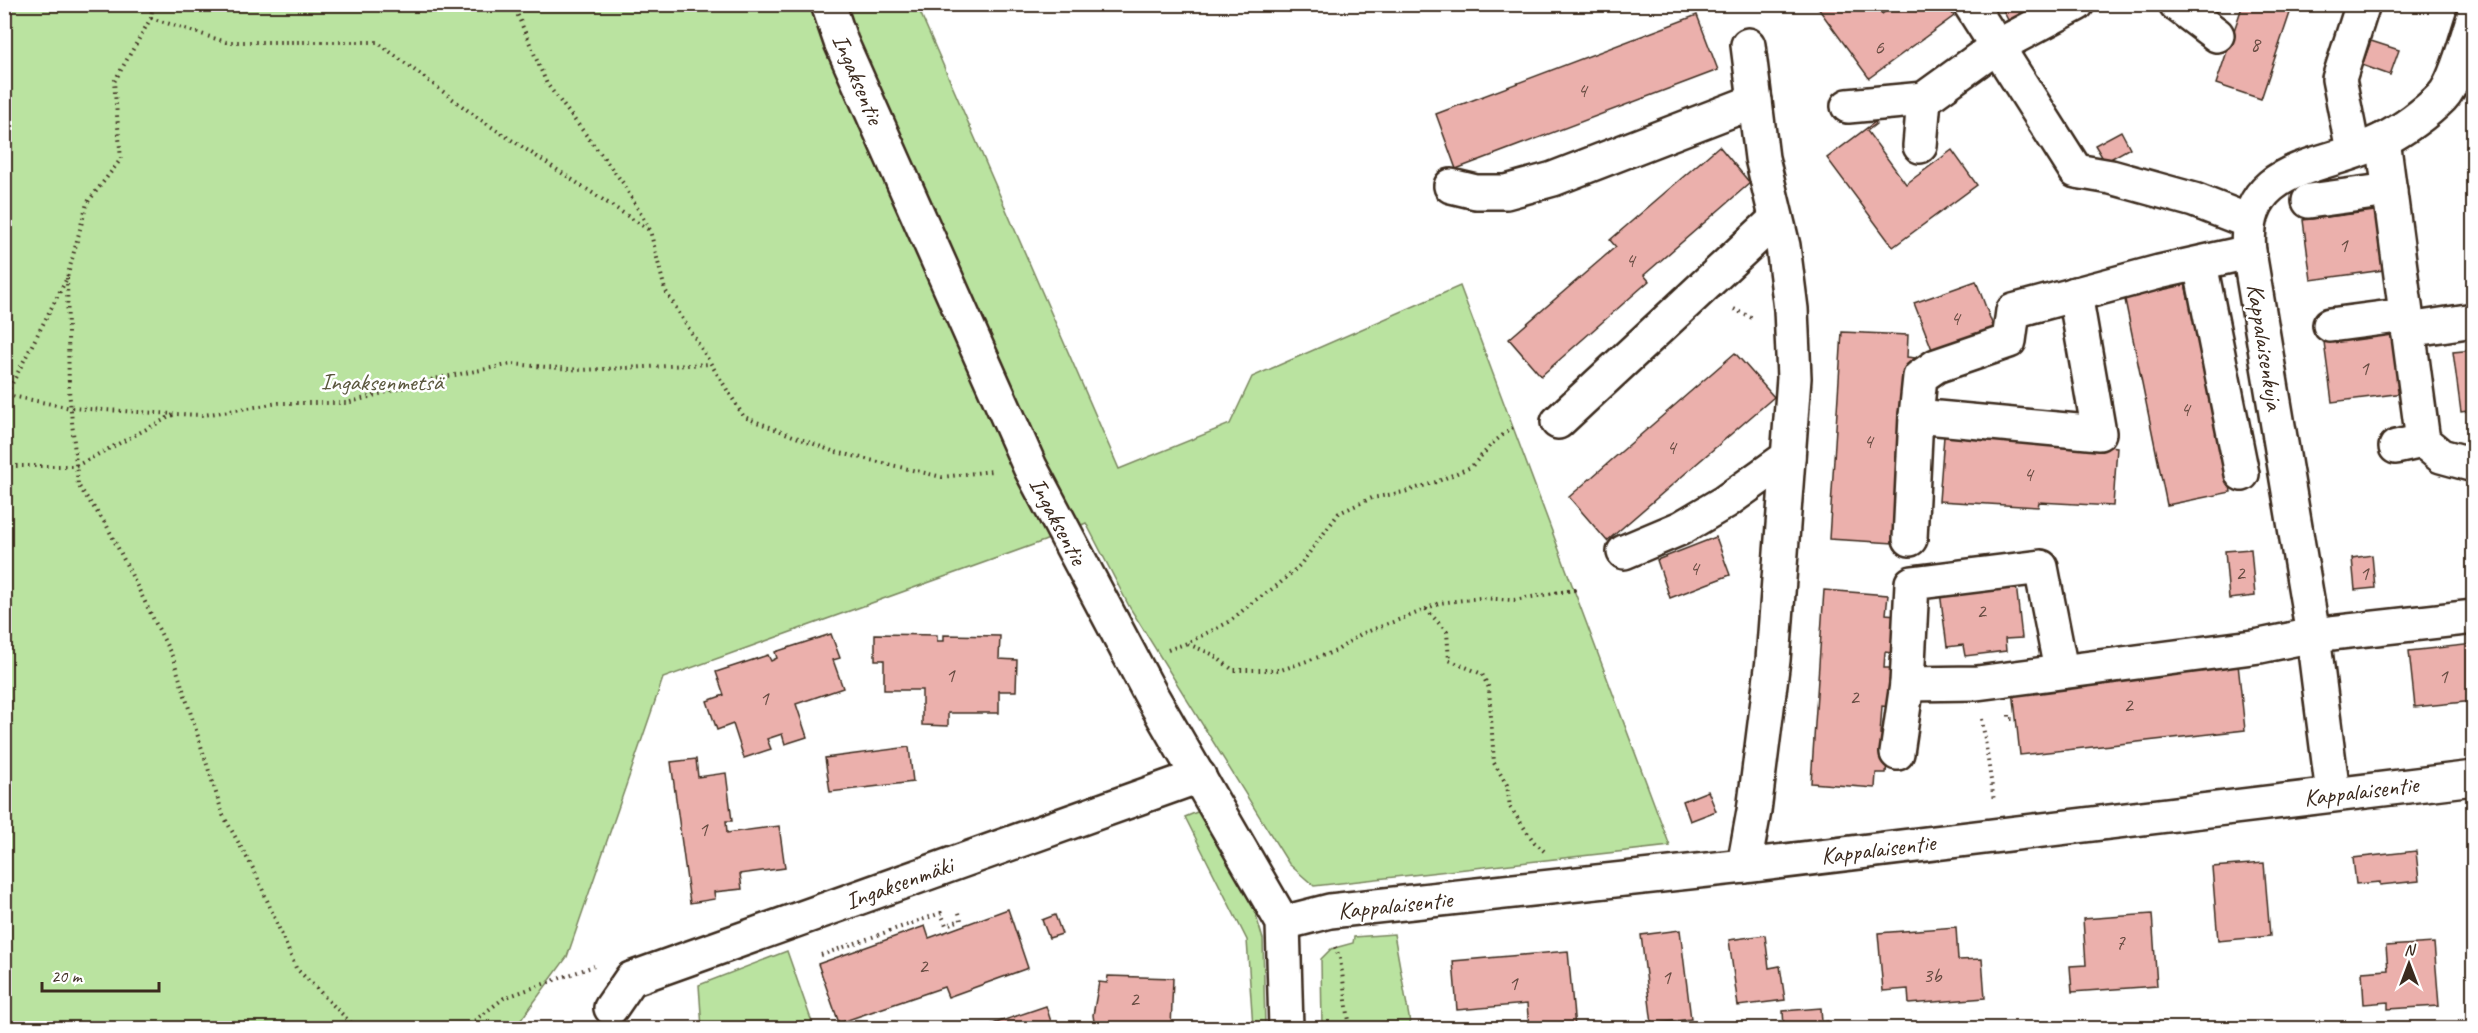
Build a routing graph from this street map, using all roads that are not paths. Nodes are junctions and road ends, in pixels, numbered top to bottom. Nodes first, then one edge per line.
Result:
1 (828, 4) edge
2 (1970, 4) edge
3 (2077, 4) edge
4 (2176, 4) edge
5 (2363, 4) edge
6 (2474, 17) edge
7 (2217, 35) dead end
8 (1748, 45) dead end
9 (1996, 47) junction
10 (2459, 97) edge
11 (1924, 99) junction
12 (1755, 101) junction
13 (1848, 106) dead end
14 (2368, 145) junction
15 (1920, 146) dead end
16 (1451, 186) dead end
17 (2390, 190) junction
18 (2309, 201) dead end
19 (1776, 219) junction
20 (2249, 237) junction
21 (2200, 264) junction
22 (2075, 294) junction
23 (2474, 320) edge
24 (2407, 322) junction
25 (2330, 325) dead end
26 (1916, 416) junction
27 (1558, 422) dead end
28 (1788, 457) junction
29 (2474, 465) edge
30 (2242, 474) dead end
31 (1910, 539) dead end
32 (1624, 552) dead end
33 (2474, 617) edge
34 (2313, 635) junction
35 (2061, 670) junction
36 (1907, 684) junction
37 (1897, 753) dead end
38 (1199, 776) junction
39 (2474, 778) edge
40 (2333, 794) junction
41 (1744, 866) junction
42 (1284, 923) junction
43 (611, 1008) dead end
44 (1286, 1029) edge

1 - 38 street, Ingaksentie
2 - 9 street
3 - 9 street
4 - 7 street
5 - 14 street
6 - 10 street
8 - 12 street
9 - 11 street
9 - 20 street
10 - 14 street
11 - 13 street
11 - 15 street
12 - 16 street
12 - 19 street
14 - 17 street
14 - 20 street
17 - 18 street
17 - 24 street
19 - 27 street
19 - 28 street
20 - 21 street
20 - 34 street, Kappalaisenkuja
21 - 22 street
21 - 30 street
22 - 26 street
22 - 26 street
23 - 24 street
24 - 25 street
24 - 29 street
26 - 31 street
28 - 32 street
28 - 41 street
33 - 34 street
34 - 35 street
34 - 40 street, Kappalaisenkuja
35 - 36 street
35 - 36 street
36 - 37 street
38 - 42 street, Ingaksentie
38 - 43 street, Ingaksenmäki
39 - 40 street, Kappalaisentie
40 - 41 street, Kappalaisentie
41 - 42 street, Kappalaisentie
42 - 44 street, Ingaksentie

